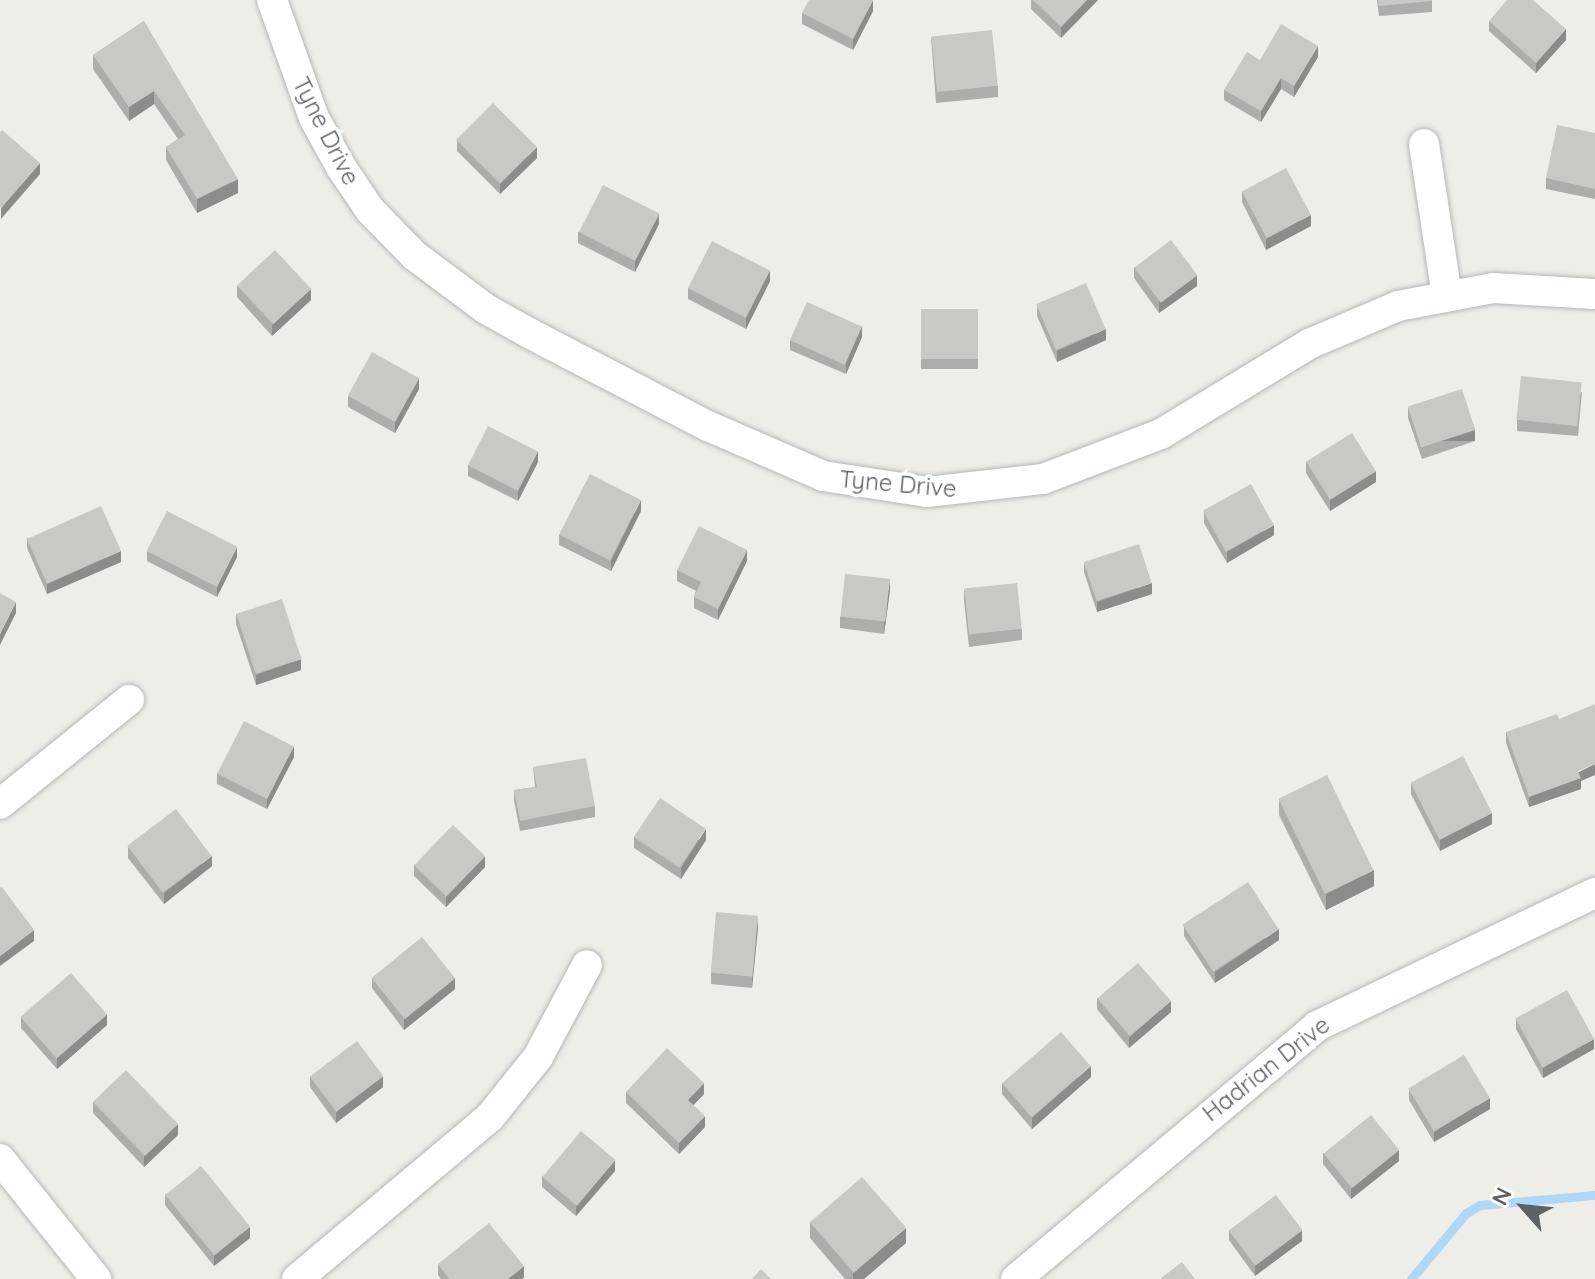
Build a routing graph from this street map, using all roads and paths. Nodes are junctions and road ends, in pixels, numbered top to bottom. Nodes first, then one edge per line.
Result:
1 (272, 0) edge
2 (1424, 144) dead end
3 (1595, 294) edge
4 (1447, 296) junction
5 (129, 700) dead end
6 (0, 804) edge
7 (1595, 893) edge
8 (587, 965) dead end
9 (0, 1159) edge
10 (96, 1279) edge
11 (297, 1279) edge
12 (1016, 1279) edge

1 - 4 street, Tyne Drive
2 - 4 street
3 - 4 street, Tyne Drive
5 - 6 street
7 - 12 street, Hadrian Drive
8 - 11 street
9 - 10 street

